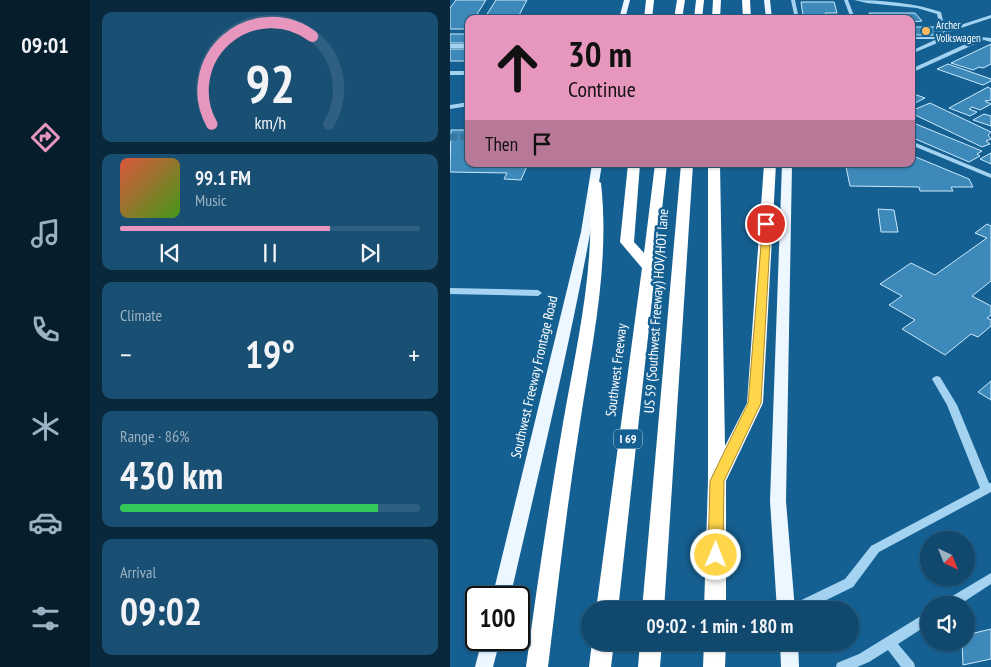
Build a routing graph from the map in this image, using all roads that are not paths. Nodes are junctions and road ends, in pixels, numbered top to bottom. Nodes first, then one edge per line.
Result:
1 (627, 0) edge
2 (680, 0) edge
3 (700, 0) edge
4 (717, 0) edge
5 (746, 0) edge
6 (767, 0) edge
7 (793, 0) edge
8 (846, 0) edge
9 (856, 0) edge
10 (650, 1) edge
11 (888, 1) edge
12 (623, 15) edge
13 (648, 15) edge
14 (678, 15) edge
15 (698, 15) edge
16 (716, 15) edge
17 (746, 15) edge
18 (769, 15) edge
19 (796, 15) edge
20 (852, 15) edge
21 (991, 16) edge
22 (944, 35) junction
23 (915, 38) edge
24 (991, 40) edge
25 (450, 46) edge
26 (465, 46) edge
27 (915, 51) edge
28 (915, 69) edge
29 (450, 73) edge
30 (465, 73) edge
31 (465, 105) edge
32 (450, 107) edge
33 (915, 145) edge
34 (597, 167) edge
35 (634, 167) edge
36 (661, 167) edge
37 (687, 167) edge
38 (714, 167) edge
39 (770, 167) edge
40 (786, 167) edge
41 (991, 176) edge
42 (594, 183) junction
43 (649, 268) junction
44 (450, 290) edge
45 (538, 294) dead end
46 (937, 379) dead end
47 (717, 481) junction
48 (988, 489) edge
49 (991, 578) edge
50 (504, 586) edge
51 (962, 596) edge
52 (608, 601) edge
53 (654, 601) edge
54 (715, 601) edge
55 (785, 601) edge
56 (812, 601) edge
57 (920, 623) edge
58 (889, 642) junction
59 (488, 651) edge
60 (602, 651) edge
61 (650, 651) edge
62 (715, 651) edge
63 (789, 651) edge
64 (484, 667) edge
65 (537, 667) edge
66 (600, 667) edge
67 (649, 667) edge
68 (714, 667) edge
69 (790, 667) edge
70 (842, 667) edge
71 (909, 667) edge

1 - 12 main road
2 - 14 highway
3 - 15 highway
4 - 16 highway
5 - 17 highway
6 - 18 main road
7 - 19 street
8 - 20 street
9 - 11 street
10 - 13 highway
11 - 22 street
21 - 22 street
22 - 23 street
22 - 27 street
24 - 28 lane
25 - 26 street
29 - 30 street
31 - 32 street
33 - 41 street
34 - 42 main road, Southwest Freeway Frontage Road
35 - 43 highway
36 - 43 highway, Southwest Freeway / I 69
37 - 53 highway, US 59 (Southwest Freeway) HOV/HOT lane
38 - 47 highway
39 - 47 highway
40 - 55 main road
42 - 50 main road, Southwest Freeway Frontage Road
42 - 65 highway
43 - 52 highway, Southwest Freeway / I 69
44 - 45 street
46 - 48 street
47 - 54 highway
48 - 56 street
49 - 51 street
57 - 58 street
58 - 70 street
58 - 71 street
59 - 64 main road
60 - 66 highway
61 - 67 highway
62 - 68 highway
63 - 69 main road

